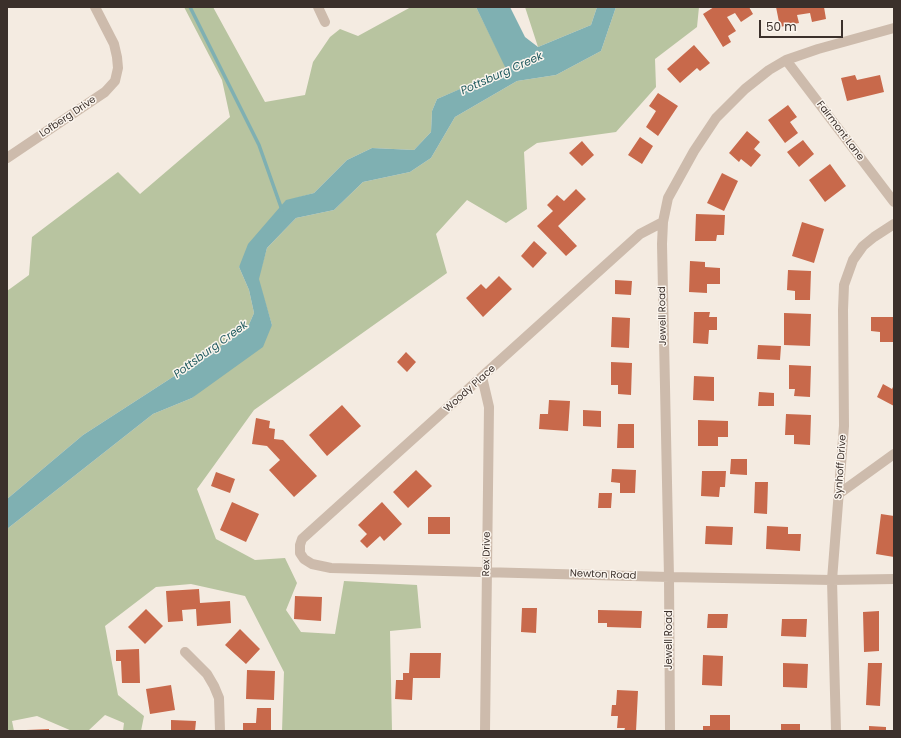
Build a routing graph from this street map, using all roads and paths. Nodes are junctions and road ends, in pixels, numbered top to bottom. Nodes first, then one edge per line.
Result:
1 (95, 7) edge
2 (318, 7) edge
3 (326, 22) dead end
4 (894, 28) edge
5 (786, 60) junction
6 (7, 158) edge
7 (894, 202) edge
8 (663, 222) junction
9 (894, 224) edge
10 (482, 378) junction
11 (894, 454) edge
12 (840, 493) junction
13 (312, 564) joint
14 (487, 571) junction
15 (669, 577) junction
16 (894, 579) edge
17 (832, 580) junction
18 (185, 652) dead end
19 (220, 731) edge
20 (485, 731) edge
21 (670, 731) edge
22 (836, 731) edge

1 - 6 street, Lofberg Drive
2 - 3 street
4 - 5 street, Jewell Road
5 - 7 street, Fairmont Lane
5 - 8 street, Jewell Road
8 - 10 street, Woody Place
8 - 15 street, Jewell Road
9 - 12 street, Synhoff Drive
10 - 13 street, Woody Place
10 - 14 street, Rex Drive
11 - 12 street
12 - 17 street, Synhoff Drive
13 - 14 street, Newton Road
14 - 15 street, Newton Road
14 - 20 street, Rex Drive
15 - 17 street, Newton Road
15 - 21 street, Jewell Road
16 - 17 street, Newton Road
17 - 22 street, Synhoff Drive
18 - 19 street

